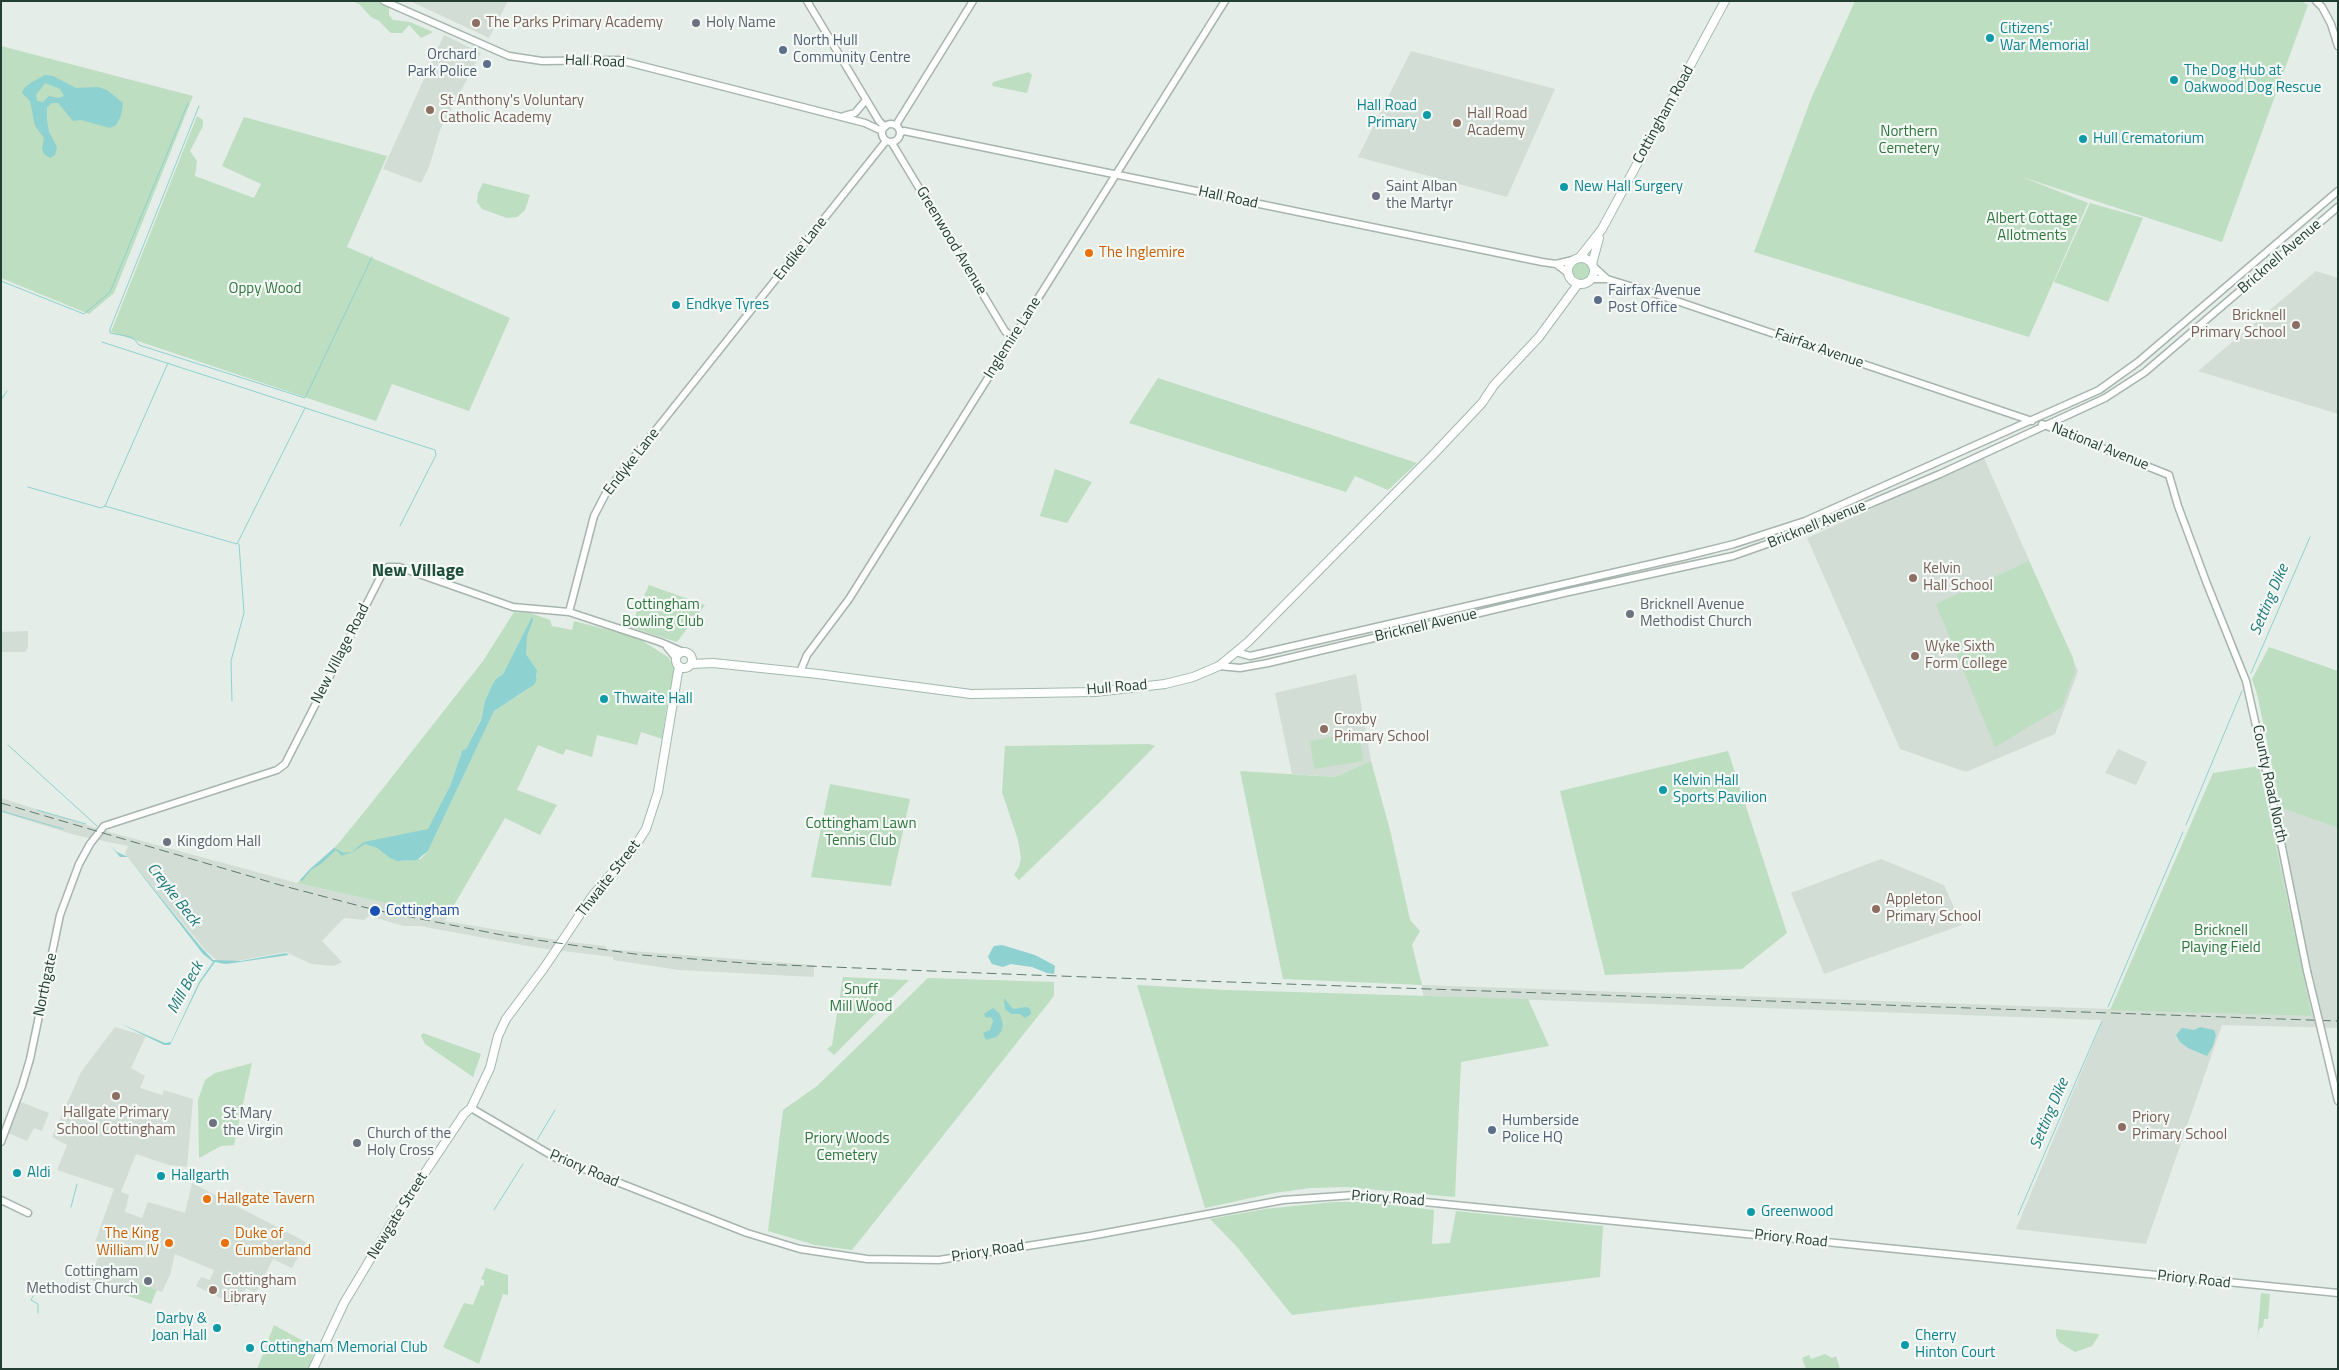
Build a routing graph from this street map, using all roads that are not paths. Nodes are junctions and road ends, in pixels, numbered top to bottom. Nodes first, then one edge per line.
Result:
1 (384, 1) edge
2 (807, 1) edge
3 (972, 1) edge
4 (1225, 1) edge
5 (1725, 1) edge
6 (2316, 1) edge
7 (2338, 46) edge
8 (866, 100) junction
9 (842, 117) junction
10 (896, 126) junction
11 (883, 129) junction
12 (900, 133) junction
13 (889, 142) junction
14 (1116, 175) junction
15 (2338, 191) edge
16 (2338, 207) edge
17 (1602, 230) junction
18 (1577, 258) junction
19 (1556, 264) junction
20 (1593, 266) junction
21 (1569, 276) junction
22 (1591, 279) junction
23 (1607, 279) junction
24 (1578, 284) junction
25 (1562, 304) junction
26 (1013, 338) junction
27 (716, 356) joint
28 (2031, 421) junction
29 (2044, 425) junction
30 (2170, 475) joint
31 (1849, 500) junction
32 (1854, 510) junction
33 (569, 612) junction
34 (660, 642) junction
35 (1236, 652) junction
36 (686, 653) junction
37 (714, 663) junction
38 (683, 664) junction
39 (1218, 666) junction
40 (800, 672) junction
41 (99, 832) joint
42 (494, 1051) joint
43 (2338, 1101) edge
44 (471, 1108) junction
45 (1, 1142) edge
46 (1, 1200) edge
47 (28, 1213) dead end
48 (2338, 1293) edge
49 (313, 1369) edge

1 - 9 street, Hall Road
2 - 8 street
3 - 10 street
4 - 14 street, Inglemire Lane
5 - 17 main road, Cottingham Road
6 - 7 street
8 - 9 street
8 - 11 street
9 - 11 street, Hall Road
10 - 11 street
10 - 12 street
11 - 13 street
12 - 13 street
12 - 14 street, Hall Road
13 - 26 street, Greenwood Avenue
13 - 27 street, Endike Lane
14 - 19 street, Hall Road
14 - 26 street, Inglemire Lane
15 - 28 street, Bricknell Avenue
16 - 29 street, Bricknell Avenue
17 - 18 main road, Cottingham Road
17 - 20 main road, Cottingham Road
18 - 19 street, Hall Road
18 - 20 main road
18 - 21 main road
19 - 21 street, Hall Road
20 - 22 main road
20 - 23 street, Fairfax Avenue
21 - 24 main road
21 - 25 main road
22 - 23 street, Fairfax Avenue
22 - 24 main road
23 - 28 street, Fairfax Avenue
24 - 25 main road
25 - 35 main road, Hull Road
26 - 40 street, Inglemire Lane
27 - 33 street, Endyke Lane
28 - 29 street, National Avenue
28 - 31 street, Bricknell Avenue
29 - 30 street, National Avenue
29 - 32 street, Bricknell Avenue
30 - 43 street, County Road North, bridge
31 - 32 street
31 - 35 street, Bricknell Avenue
32 - 39 street, Bricknell Avenue
33 - 34 street, New Village Road
33 - 41 street, New Village Road
34 - 36 street, New Village Road
34 - 38 street
35 - 39 main road, Hull Road
36 - 37 main road, Hull Road
36 - 38 main road, Thwaite Street
36 - 38 main road
37 - 38 main road, Hull Road
37 - 40 main road, Hull Road
38 - 42 main road, Thwaite Street
39 - 40 main road, Hull Road
41 - 45 street, Northgate
42 - 44 main road, Newgate Street
44 - 48 street, Priory Road
44 - 49 main road, Newgate Street
46 - 47 street

